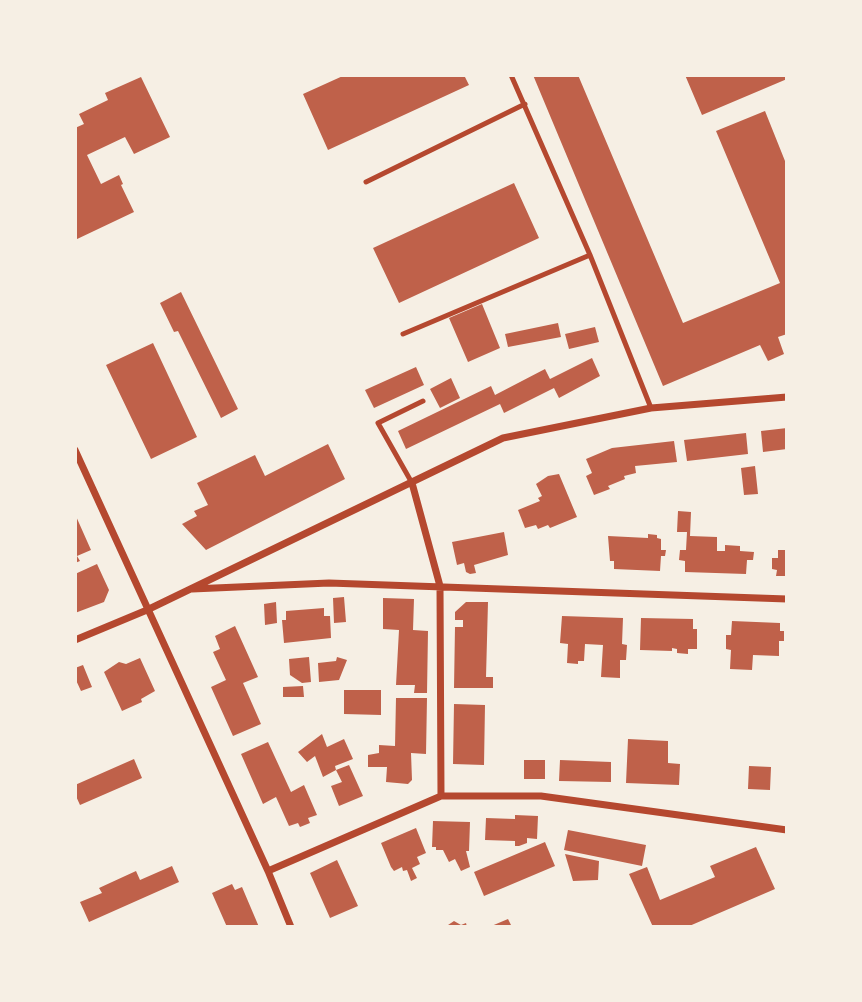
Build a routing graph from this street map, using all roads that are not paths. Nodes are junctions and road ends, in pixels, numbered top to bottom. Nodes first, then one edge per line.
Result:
1 (511, 75) edge
2 (525, 104) junction
3 (366, 182) dead end
4 (590, 255) junction
5 (403, 334) dead end
6 (787, 397) edge
7 (423, 401) dead end
8 (651, 408) junction
9 (75, 450) edge
10 (412, 483) junction
11 (440, 586) junction
12 (188, 589) junction
13 (787, 599) edge
14 (147, 610) junction
15 (75, 639) edge
16 (441, 796) junction
17 (787, 830) edge
18 (268, 871) junction
19 (290, 927) edge

1 - 2 lane
2 - 3 lane
2 - 4 lane
4 - 5 lane
4 - 8 lane
6 - 8 street
7 - 10 lane
8 - 10 street
9 - 14 street
10 - 11 street
10 - 12 street
11 - 12 street
11 - 13 street
11 - 16 street
12 - 14 street
14 - 15 street
14 - 18 street
16 - 17 street
16 - 18 street
18 - 19 street

